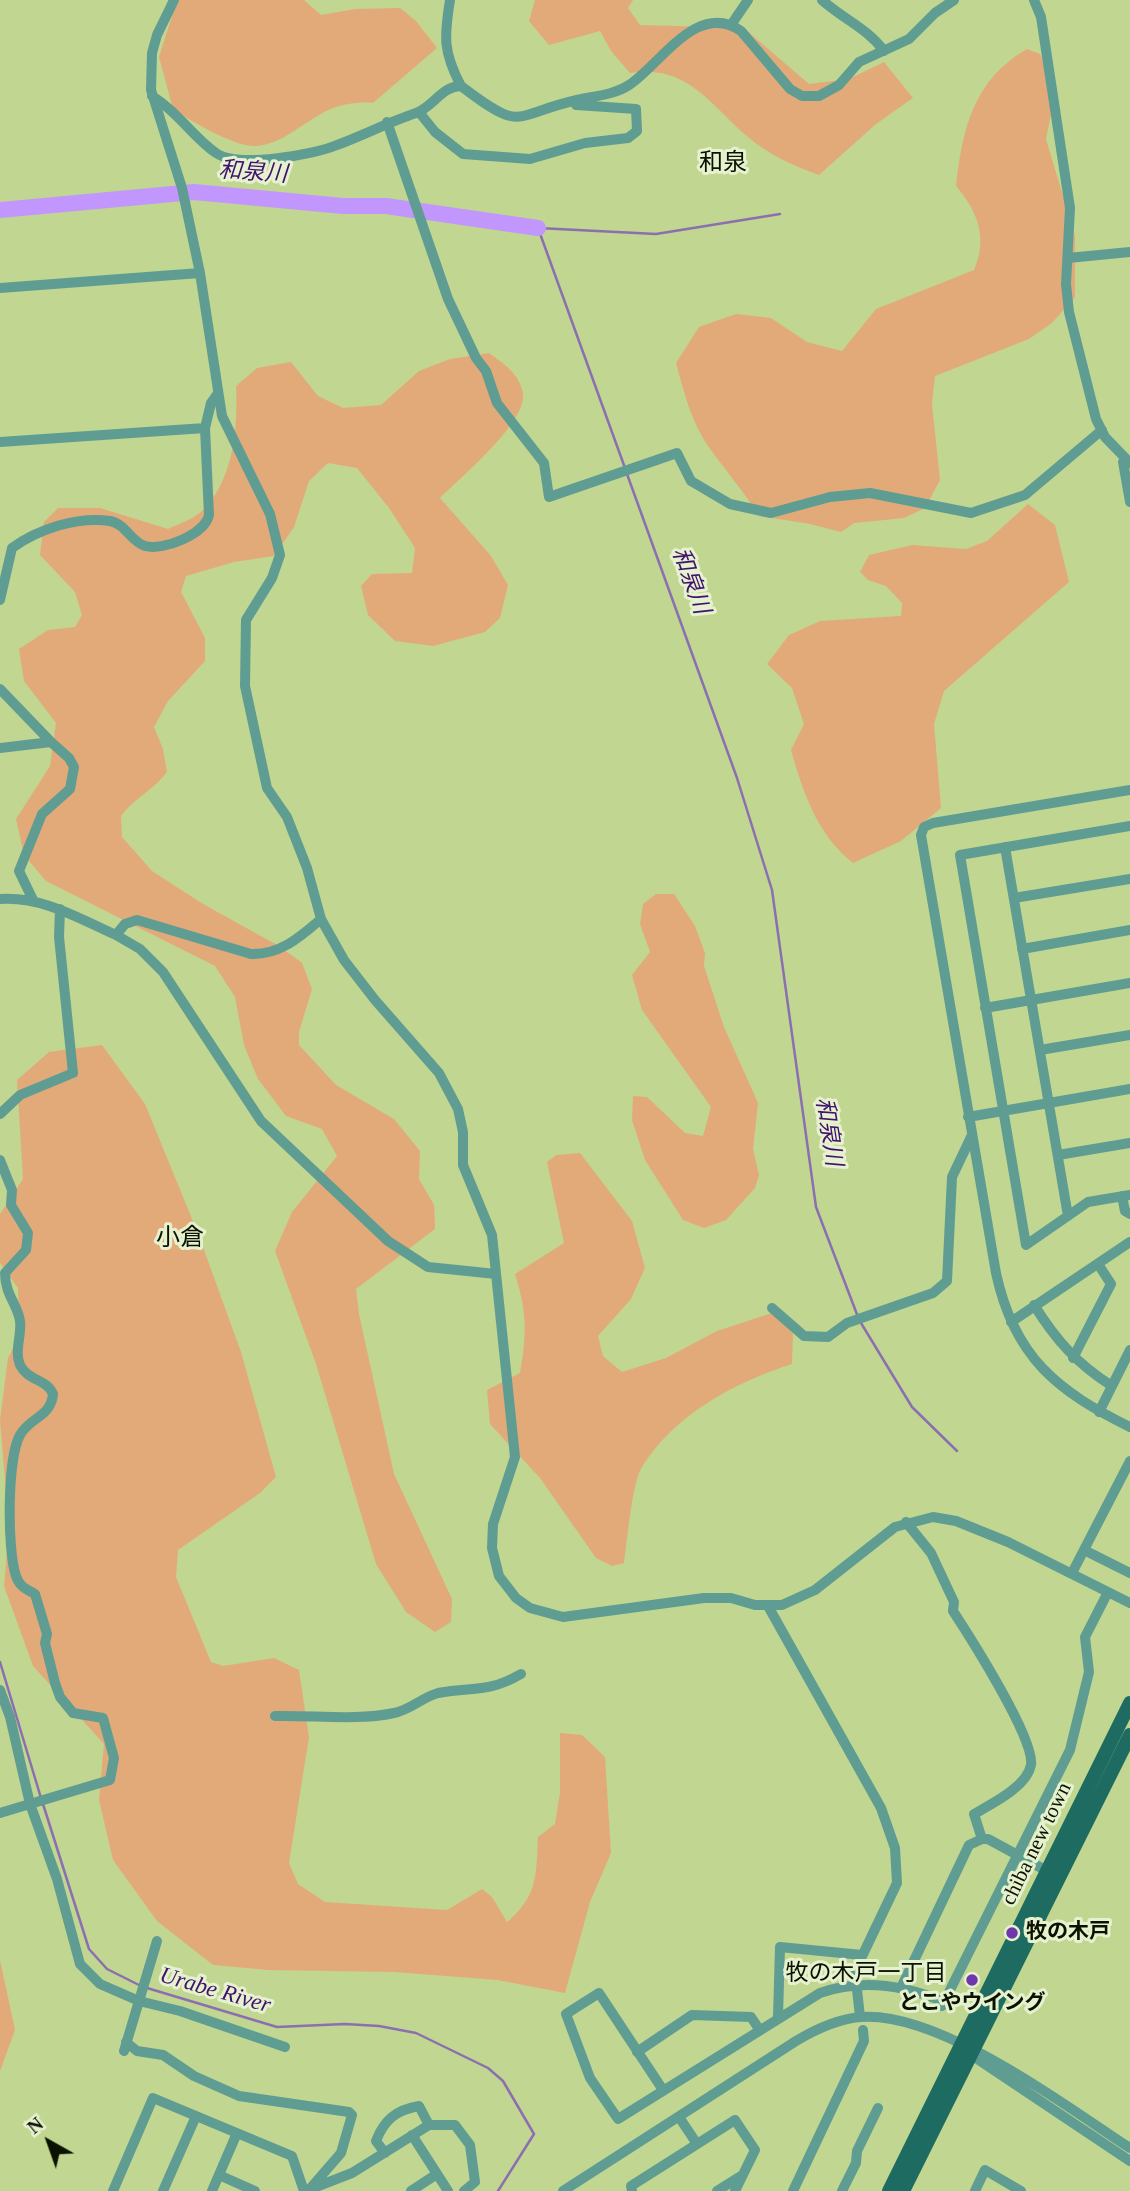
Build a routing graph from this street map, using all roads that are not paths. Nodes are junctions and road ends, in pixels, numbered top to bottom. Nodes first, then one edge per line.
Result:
1 (174, 0) edge
2 (450, 0) edge
3 (748, 0) edge
4 (822, 0) edge
5 (954, 0) edge
6 (1034, 0) edge
7 (731, 24) junction
8 (884, 51) junction
9 (461, 86) junction
10 (152, 96) junction
11 (576, 105) dead end
12 (419, 112) junction
13 (387, 122) junction
14 (1130, 252) edge
15 (1068, 258) junction
16 (200, 273) junction
17 (0, 288) edge
18 (218, 393) junction
19 (205, 428) junction
20 (1102, 430) junction
21 (0, 442) edge
22 (1126, 462) edge
23 (1130, 502) edge
24 (0, 596) edge
25 (0, 689) edge
26 (51, 742) junction
27 (0, 748) edge
28 (1130, 790) edge
29 (1130, 826) edge
30 (1005, 847) junction
31 (1130, 879) edge
32 (0, 898) edge
33 (1014, 898) junction
34 (33, 900) junction
35 (60, 909) junction
36 (321, 919) junction
37 (1130, 930) edge
38 (116, 935) junction
39 (1022, 949) junction
40 (1130, 983) edge
41 (1031, 1000) junction
42 (985, 1008) junction
43 (1130, 1035) edge
44 (1040, 1050) junction
45 (1130, 1089) edge
46 (1049, 1103) junction
47 (1003, 1111) junction
48 (0, 1114) edge
49 (968, 1117) junction
50 (972, 1135) junction
51 (1130, 1143) edge
52 (1058, 1155) junction
53 (0, 1160) edge
54 (1126, 1196) edge
55 (5, 1206) edge
56 (1130, 1214) edge
57 (1068, 1216) junction
58 (1130, 1242) edge
59 (1098, 1264) junction
60 (496, 1274) junction
61 (1034, 1306) junction
62 (772, 1308) dead end
63 (1011, 1322) junction
64 (1130, 1350) edge
65 (1073, 1358) junction
66 (1112, 1386) junction
67 (1099, 1412) junction
68 (1130, 1427) edge
69 (1130, 1461) edge
70 (5, 1509) edge
71 (906, 1522) junction
72 (1084, 1550) junction
73 (1130, 1559) edge
74 (1127, 1571) edge
75 (1072, 1573) junction
76 (1108, 1592) junction
77 (1130, 1603) edge
78 (768, 1606) junction
79 (521, 1674) dead end
80 (0, 1690) edge
81 (1130, 1703) edge
82 (275, 1716) dead end
83 (1130, 1735) edge
84 (30, 1804) junction
85 (0, 1813) edge
86 (982, 1839) junction
87 (1017, 1855) junction
88 (1047, 1871) junction
89 (157, 1941) dead end
90 (862, 1955) junction
91 (857, 1986) junction
92 (901, 1988) junction
93 (139, 2001) junction
94 (778, 2017) junction
95 (860, 2017) junction
96 (759, 2029) junction
97 (863, 2030) dead end
98 (285, 2048) dead end
99 (969, 2050) junction
100 (638, 2052) junction
101 (663, 2090) junction
102 (878, 2108) dead end
103 (196, 2116) junction
104 (679, 2117) junction
105 (429, 2125) junction
106 (237, 2133) junction
107 (412, 2135) junction
108 (697, 2144) junction
109 (1130, 2148) edge
110 (385, 2153) junction
111 (1130, 2161) edge
112 (437, 2174) junction
113 (219, 2175) junction
114 (743, 2175) junction
115 (113, 2191) edge
116 (163, 2191) edge
117 (212, 2191) edge
118 (255, 2191) edge
119 (306, 2191) edge
120 (411, 2191) edge
121 (448, 2191) edge
122 (464, 2191) edge
123 (563, 2191) edge
124 (632, 2191) edge
125 (717, 2191) edge
126 (735, 2191) edge
127 (793, 2191) edge
128 (842, 2191) edge
129 (888, 2191) edge
130 (903, 2191) edge
131 (975, 2191) edge
132 (1021, 2191) edge

1 - 10 street
2 - 9 street
3 - 7 street
4 - 8 street
5 - 8 street
6 - 15 street
7 - 8 street
7 - 9 street
9 - 12 street
10 - 13 street
10 - 16 street
11 - 12 street
12 - 13 street
13 - 20 street
14 - 15 street
15 - 20 street
16 - 17 street
16 - 18 street
18 - 19 street
18 - 36 street
19 - 21 street
19 - 24 street
20 - 22 street
22 - 23 street
25 - 26 street
26 - 27 street
26 - 34 street
28 - 49 street
29 - 30 street
30 - 33 street
30 - 42 street
31 - 33 street
32 - 34 street
33 - 39 street
34 - 35 street
35 - 38 street
35 - 48 street
36 - 38 street
36 - 60 street
37 - 39 street
38 - 60 street
39 - 41 street
40 - 41 street
41 - 42 street
41 - 44 street
42 - 47 street
43 - 44 street
44 - 46 street
45 - 46 street
46 - 47 street
46 - 52 street
47 - 49 street
47 - 57 street
49 - 50 street
50 - 62 street
50 - 63 street
51 - 52 street
52 - 57 street
53 - 55 street
54 - 56 street
54 - 57 street
55 - 70 street
58 - 59 street
59 - 61 street
59 - 65 street
60 - 78 street
61 - 63 street
61 - 65 street
63 - 67 street
64 - 66 street
65 - 66 street
66 - 67 street
67 - 68 street
69 - 72 street
70 - 84 street
71 - 75 street
71 - 78 street
71 - 86 street
72 - 74 street
72 - 75 street
73 - 74 street
75 - 76 street
76 - 77 street
76 - 87 street
78 - 90 street
79 - 82 street
80 - 84 street
81 - 88 main road, chiba new town
83 - 99 main road, chiba new town
84 - 85 street
84 - 93 street
86 - 87 street
86 - 92 street
87 - 88 street
87 - 92 street
88 - 99 main road, chiba new town
89 - 93 street
90 - 91 street
90 - 94 street
91 - 92 street
91 - 94 street
91 - 95 street
93 - 98 street
93 - 119 street
94 - 96 street
95 - 99 street
95 - 104 street
96 - 100 street
96 - 101 street
97 - 127 street
99 - 109 street
99 - 111 street
99 - 129 main road, chiba new town
99 - 130 main road, chiba new town
100 - 101 street
100 - 101 street
102 - 128 street
103 - 106 street
103 - 115 street
103 - 116 street
104 - 108 street
104 - 123 street
105 - 107 street
105 - 110 street
105 - 122 street
106 - 113 street
106 - 119 street
107 - 110 street
107 - 112 street
108 - 114 street
108 - 124 street
110 - 119 street
112 - 120 street
112 - 121 street
113 - 117 street
113 - 118 street
114 - 125 street
114 - 126 street
131 - 132 street

